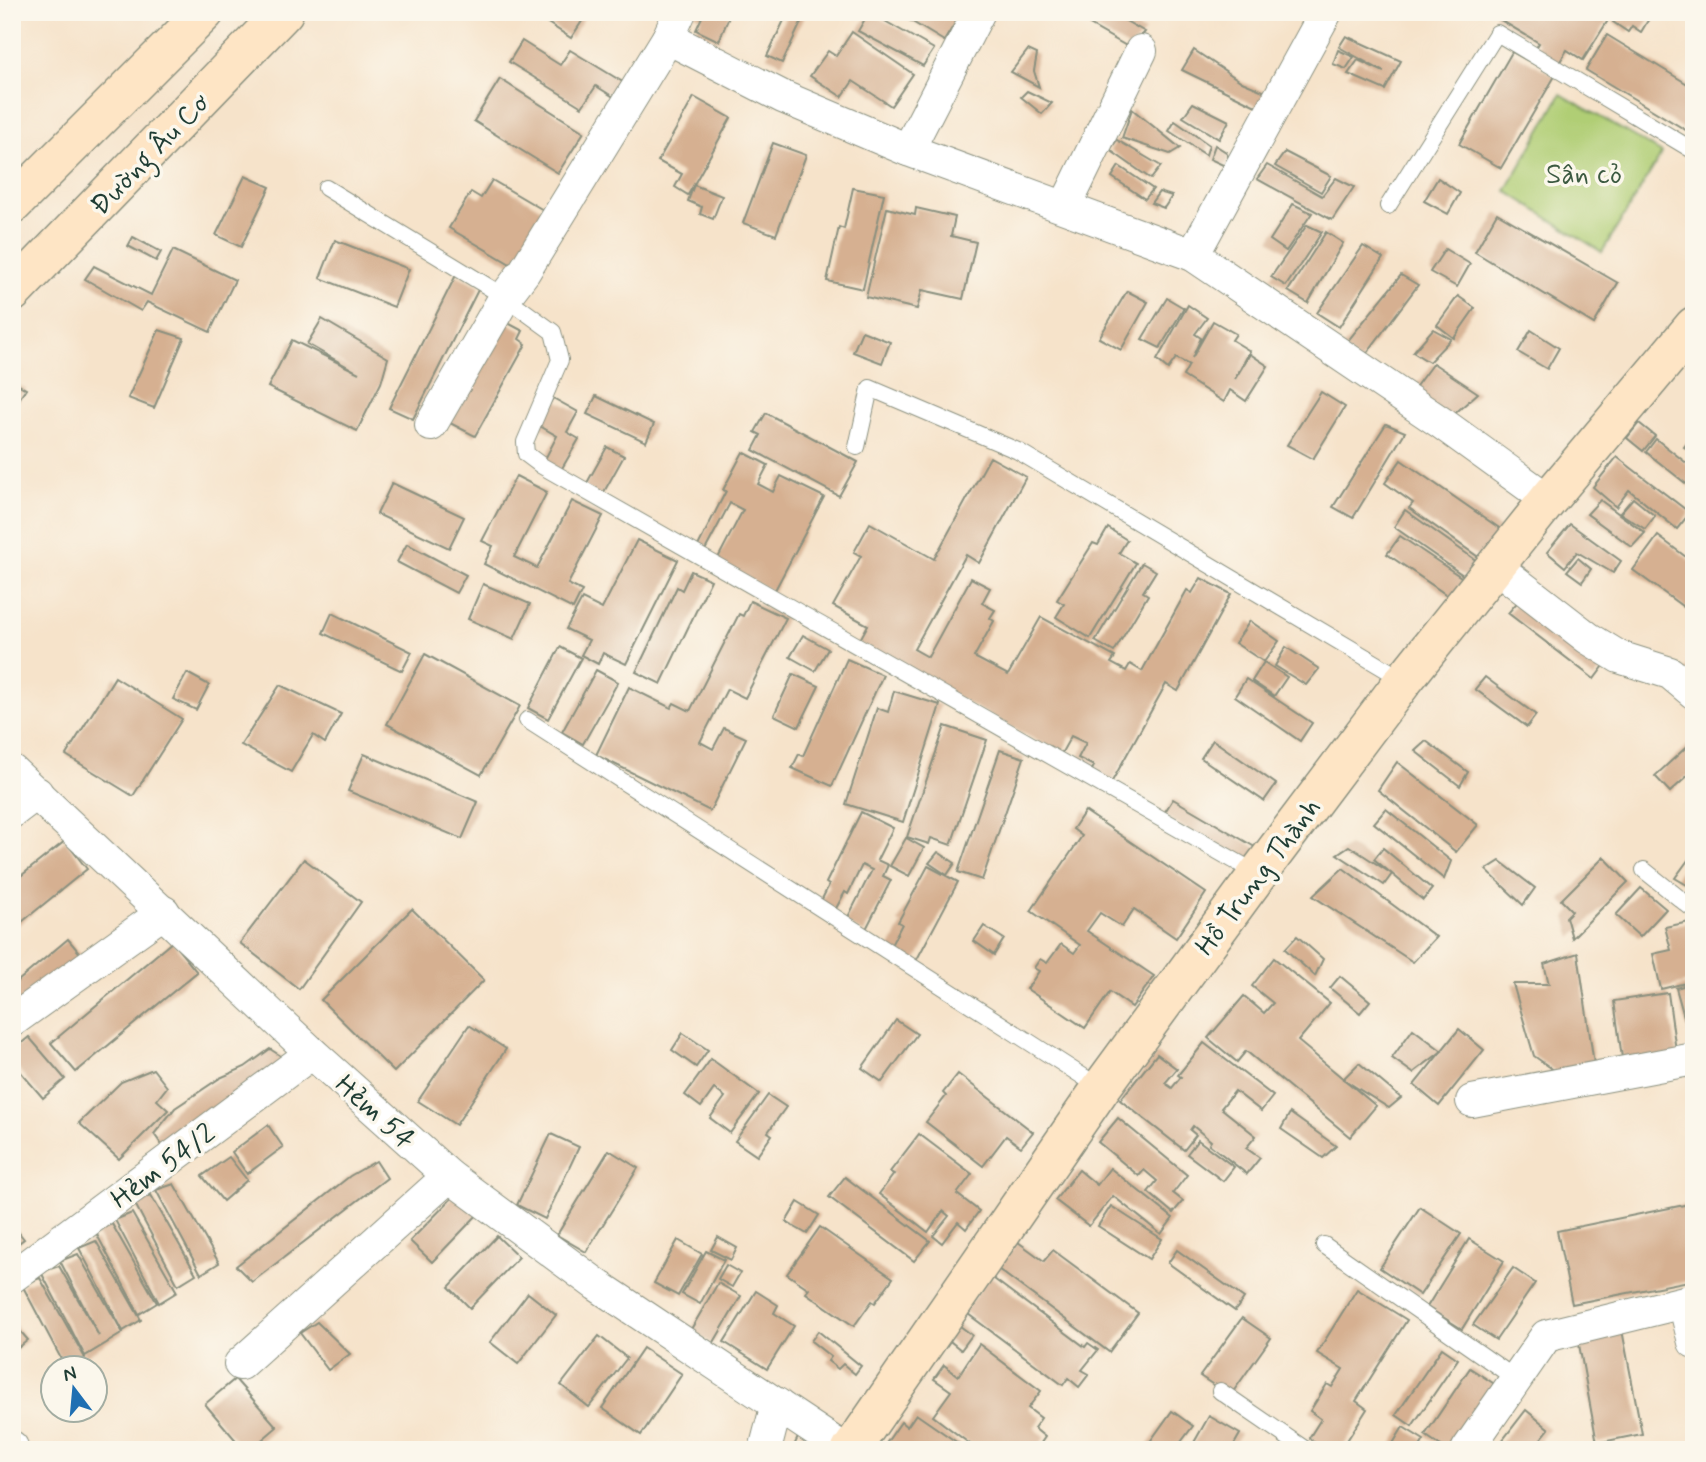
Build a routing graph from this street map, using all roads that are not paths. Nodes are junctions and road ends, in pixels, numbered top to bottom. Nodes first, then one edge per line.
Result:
1 (205, 12) edge
2 (284, 12) edge
3 (979, 12) edge
4 (1326, 12) edge
5 (674, 25) edge
6 (1141, 51) dead end
7 (908, 150) junction
8 (1694, 151) edge
9 (326, 188) dead end
10 (12, 205) edge
11 (1388, 206) dead end
12 (1065, 207) junction
13 (1193, 256) junction
14 (12, 293) edge
15 (506, 297) junction
16 (1694, 326) edge
17 (430, 425) dead end
18 (857, 447) dead end
19 (1548, 500) junction
20 (1495, 566) junction
21 (1404, 680) junction
22 (1694, 693) edge
23 (527, 719) dead end
24 (12, 771) edge
25 (37, 793) junction
26 (12, 812) edge
27 (1644, 870) dead end
28 (1258, 874) junction
29 (1694, 910) edge
30 (164, 912) junction
31 (12, 1021) edge
32 (312, 1053) junction
33 (1694, 1059) edge
34 (1101, 1088) junction
35 (1472, 1101) dead end
36 (449, 1175) junction
37 (1324, 1245) dead end
38 (12, 1277) edge
39 (1694, 1342) edge
40 (240, 1364) dead end
41 (1516, 1379) junction
42 (1220, 1391) dead end
43 (778, 1404) junction
44 (765, 1450) edge
45 (845, 1450) edge
46 (851, 1450) edge
47 (1306, 1450) edge
48 (1467, 1450) edge

1 - 10 street, Đường Âu Cơ
2 - 14 street, Đường Âu Cơ
3 - 7 street
4 - 13 street
5 - 7 street
5 - 15 street
6 - 12 street
7 - 12 street
8 - 11 lane
9 - 15 lane
12 - 13 street
13 - 19 street
15 - 17 street
15 - 28 lane
16 - 19 street, Hồ Trung Thành
18 - 21 lane
19 - 20 street, Hồ Trung Thành
20 - 21 street, Hồ Trung Thành
20 - 22 street
21 - 28 street, Hồ Trung Thành
23 - 34 lane
24 - 25 street, Hẻm 54
25 - 26 street
25 - 30 street, Hẻm 54
27 - 29 lane
28 - 34 street, Hồ Trung Thành
30 - 31 street
30 - 32 street, Hẻm 54
32 - 36 street, Hẻm 54
32 - 38 street, Hẻm 54/2
33 - 35 street
34 - 46 street, Hồ Trung Thành
36 - 40 street
36 - 43 street, Hẻm 54
37 - 41 lane
39 - 41 street
41 - 48 street
42 - 47 lane
43 - 44 street
43 - 45 street, Hẻm 54

